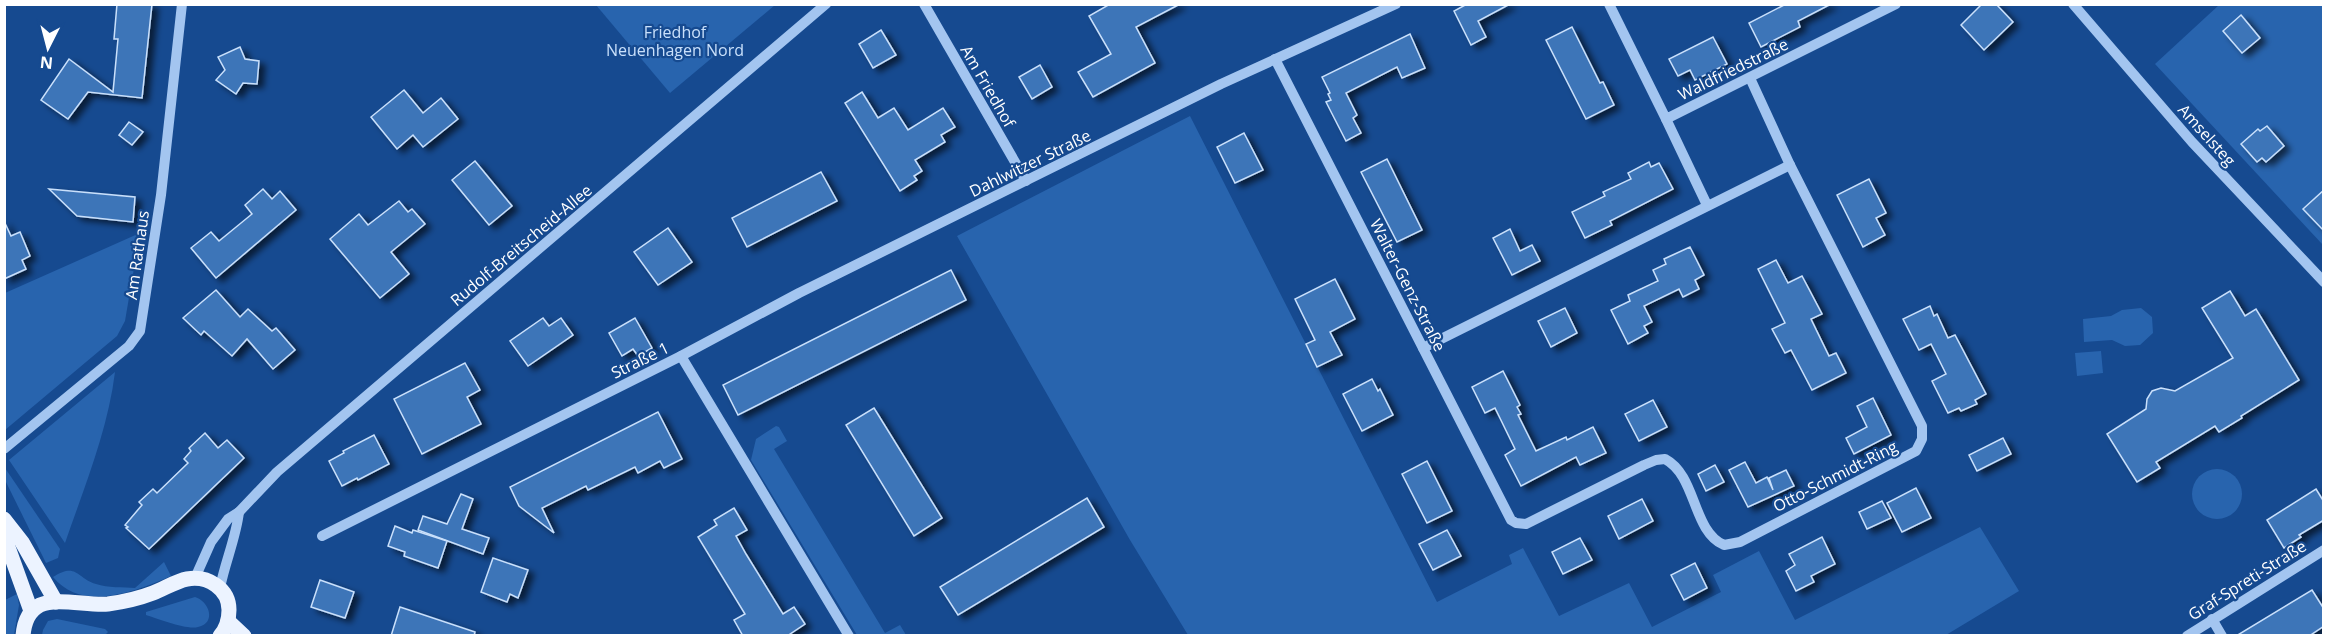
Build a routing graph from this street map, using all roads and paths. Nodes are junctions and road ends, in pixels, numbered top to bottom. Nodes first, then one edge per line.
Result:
1 (182, 4) edge
2 (826, 4) edge
3 (924, 4) edge
4 (1396, 4) edge
5 (1610, 4) edge
6 (1896, 4) edge
7 (2073, 4) edge
8 (1275, 59) junction
9 (1750, 78) junction
10 (1666, 119) junction
11 (1790, 165) junction
12 (1026, 182) junction
13 (1707, 205) junction
14 (2324, 282) edge
15 (1423, 348) junction
16 (681, 356) junction
17 (4, 449) edge
18 (239, 513) junction
19 (4, 519) edge
20 (1516, 523) joint
21 (4, 531) edge
22 (322, 536) dead end
23 (2324, 550) edge
24 (195, 578) junction
25 (220, 588) junction
26 (56, 602) junction
27 (31, 611) junction
28 (2212, 619) junction
29 (228, 621) junction
30 (22, 636) edge
31 (220, 636) edge
32 (244, 636) edge
33 (849, 636) edge
34 (2187, 636) edge
35 (2222, 636) edge

1 - 17 street, Am Rathaus
2 - 18 street, Rudolf-Breitscheid-Allee
3 - 12 street, Am Friedhof
4 - 8 street, Dahlwitzer Straße
5 - 10 street, Waldfriedstraße
6 - 9 street, Waldfriedstraße
7 - 14 street, Amselsteg
8 - 12 street, Dahlwitzer Straße
8 - 15 street, Walter-Genz-Straße
9 - 10 street, Waldfriedstraße
9 - 11 street, Otto-Schmidt-Ring
10 - 13 street
11 - 13 street
11 - 20 street, Otto-Schmidt-Ring
12 - 16 street, Dahlwitzer Straße
13 - 15 street
15 - 20 street, Walter-Genz-Straße
16 - 22 street, Straße 1
16 - 33 street, Straße 1
18 - 24 street, Rudolf-Breitscheid-Allee
18 - 25 street, Rudolf-Breitscheid-Allee
19 - 26 main road
21 - 27 main road
23 - 28 street, Graf-Spreti-Straße
24 - 25 main road
24 - 26 main road
25 - 29 main road
26 - 27 main road
27 - 30 main road
28 - 34 street, Graf-Spreti-Straße
28 - 35 street
29 - 31 main road
29 - 32 main road

